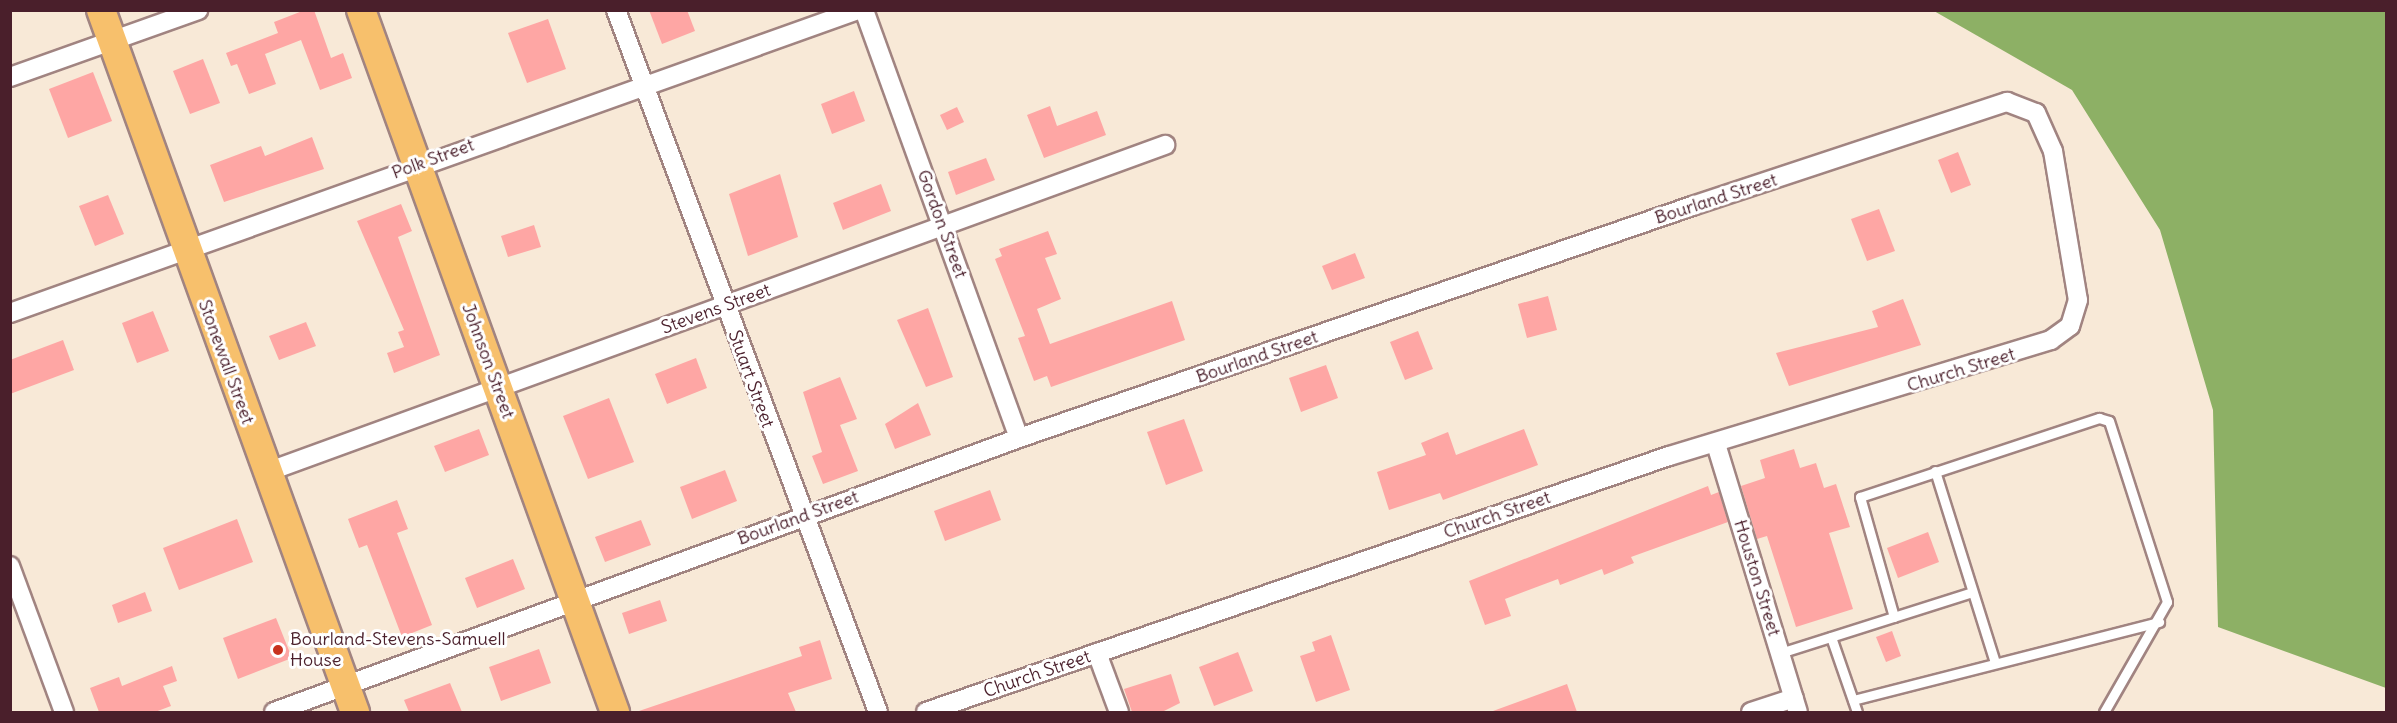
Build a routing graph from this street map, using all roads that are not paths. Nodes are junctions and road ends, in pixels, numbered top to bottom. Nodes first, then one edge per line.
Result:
1 (101, 10) edge
2 (198, 10) edge
3 (361, 10) edge
4 (616, 10) edge
5 (858, 10) edge
6 (864, 10) edge
7 (112, 41) junction
8 (10, 77) edge
9 (643, 84) junction
10 (1165, 145) dead end
11 (417, 165) junction
12 (942, 226) junction
13 (185, 250) junction
14 (724, 306) junction
15 (10, 313) edge
16 (2070, 327) joint
17 (498, 388) junction
18 (1019, 438) junction
19 (1716, 444) junction
20 (1935, 471) junction
21 (267, 472) junction
22 (802, 517) junction
23 (10, 566) edge
24 (1972, 592) junction
25 (575, 601) junction
26 (1894, 617) junction
27 (2159, 622) junction
28 (1832, 637) junction
29 (1097, 653) junction
30 (1780, 653) junction
31 (1995, 662) junction
32 (345, 686) junction
33 (1853, 700) junction
34 (1796, 705) edge
35 (64, 712) edge
36 (274, 712) edge
37 (355, 712) edge
38 (615, 712) edge
39 (878, 712) edge
40 (926, 712) edge
41 (1119, 712) edge
42 (1751, 712) edge
43 (1857, 712) edge
44 (2104, 712) edge

1 - 7 main road, Stonewall Street
2 - 7 street
3 - 11 main road, Johnson Street
4 - 9 street, Stuart Street
5 - 9 street, Polk Street
6 - 12 street, Gordon Street
7 - 8 street
7 - 13 main road, Stonewall Street
9 - 11 street, Polk Street
9 - 14 street, Stuart Street
10 - 12 street, Stevens Street
11 - 13 street, Polk Street
11 - 17 main road, Johnson Street
12 - 14 street, Stevens Street
12 - 18 street, Gordon Street
13 - 15 street, Polk Street
13 - 21 main road, Stonewall Street
14 - 17 street, Stevens Street
14 - 22 street, Stuart Street
16 - 18 street, Bourland Street
16 - 19 street, Church Street
17 - 21 street, Stevens Street
17 - 25 main road, Johnson Street
18 - 22 street, Bourland Street
19 - 29 street, Church Street
19 - 30 street, Houston Street
20 - 24 lane
20 - 26 lane
20 - 27 lane
21 - 32 main road, Stonewall Street
22 - 25 street, Bourland Street
22 - 39 street, Stuart Street
23 - 35 street
24 - 26 lane
24 - 31 lane
25 - 32 street, Bourland Street
25 - 38 main road, Johnson Street
26 - 28 lane
27 - 31 lane
27 - 44 lane
28 - 30 lane
28 - 33 lane
29 - 40 street, Church Street
29 - 41 street
30 - 34 street, Houston Street
31 - 33 lane
32 - 36 street, Bourland Street
32 - 37 main road, Stonewall Street
33 - 43 lane
34 - 42 street

